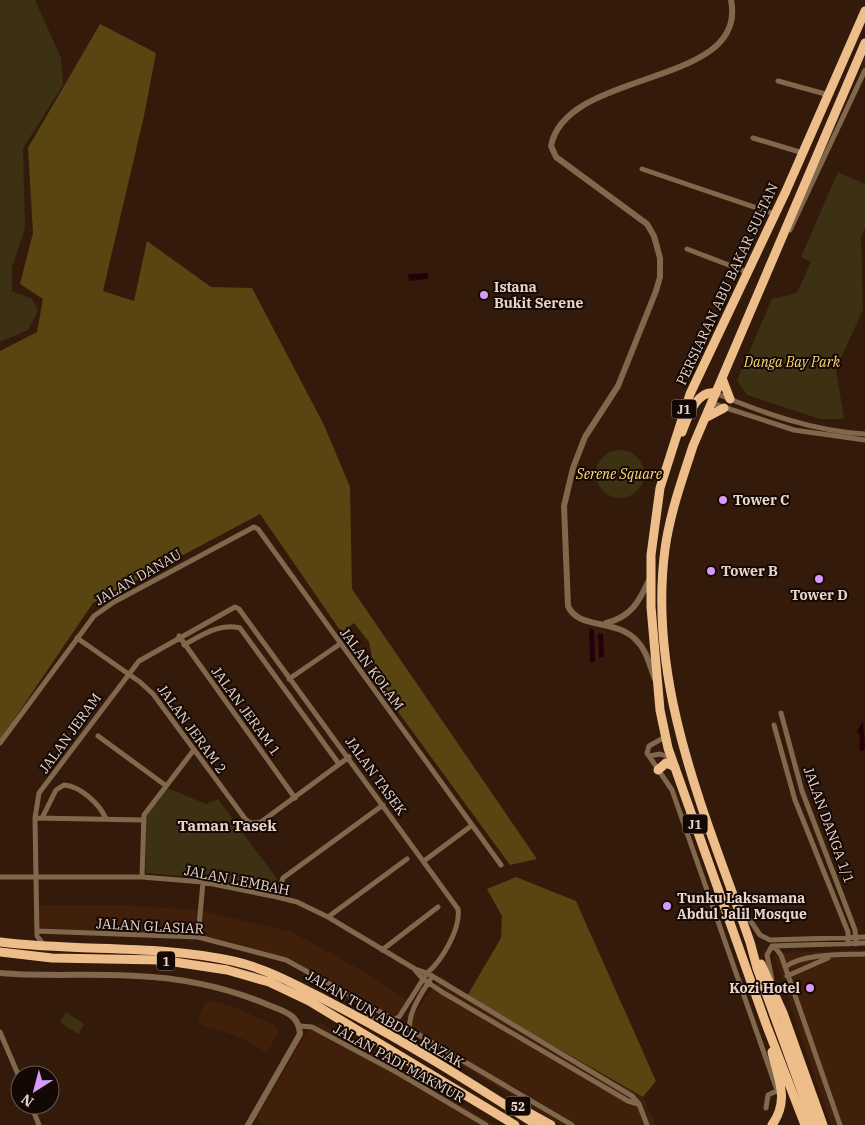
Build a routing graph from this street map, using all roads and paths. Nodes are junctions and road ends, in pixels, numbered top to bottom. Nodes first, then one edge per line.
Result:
1 (731, 0) edge
2 (865, 11) edge
3 (865, 43) edge
4 (865, 70) edge
5 (778, 81) dead end
6 (829, 95) junction
7 (753, 138) dead end
8 (804, 153) junction
9 (642, 168) dead end
10 (775, 214) junction
11 (687, 249) dead end
12 (776, 252) junction
13 (747, 272) junction
14 (722, 326) junction
15 (722, 378) junction
16 (715, 393) junction
17 (701, 395) junction
18 (730, 399) junction
19 (711, 403) junction
20 (724, 408) junction
21 (705, 418) junction
22 (865, 434) edge
23 (865, 440) edge
24 (666, 468) junction
25 (254, 526) joint
26 (651, 576) junction
27 (235, 607) joint
28 (605, 624) junction
29 (178, 636) junction
30 (77, 638) junction
31 (340, 644) junction
32 (184, 645) junction
33 (128, 674) junction
34 (289, 678) junction
35 (657, 685) junction
36 (781, 713) dead end
37 (774, 725) dead end
38 (98, 736) dead end
39 (666, 737) junction
40 (0, 743) edge
41 (193, 751) junction
42 (649, 756) junction
43 (349, 757) junction
44 (674, 763) junction
45 (339, 764) junction
46 (658, 770) junction
47 (165, 785) junction
48 (295, 798) junction
49 (383, 805) junction
50 (38, 818) junction
51 (106, 819) junction
52 (143, 820) junction
53 (471, 826) junction
54 (407, 859) dead end
55 (424, 861) junction
56 (501, 865) dead end
57 (0, 877) edge
58 (142, 877) junction
59 (37, 878) junction
60 (203, 882) junction
61 (734, 894) junction
62 (277, 897) junction
63 (438, 907) dead end
64 (328, 918) junction
65 (37, 934) junction
66 (198, 937) junction
67 (856, 937) junction
68 (865, 937) edge
69 (834, 938) junction
70 (848, 938) junction
71 (0, 942) edge
72 (750, 942) junction
73 (848, 944) junction
74 (856, 944) junction
75 (865, 944) edge
76 (26, 945) junction
77 (835, 945) junction
78 (46, 947) junction
79 (772, 947) junction
80 (382, 950) junction
81 (0, 952) edge
82 (865, 954) edge
83 (835, 955) junction
84 (785, 967) junction
85 (433, 968) junction
86 (415, 969) junction
87 (0, 973) edge
88 (427, 973) junction
89 (433, 976) junction
90 (787, 976) junction
91 (423, 979) junction
92 (428, 983) junction
93 (774, 992) junction
94 (356, 1015) junction
95 (395, 1020) junction
96 (766, 1024) junction
97 (300, 1026) junction
98 (513, 1026) junction
99 (409, 1029) junction
100 (0, 1032) edge
101 (509, 1032) junction
102 (425, 1056) junction
103 (14, 1065) edge
104 (588, 1070) junction
105 (584, 1075) junction
106 (779, 1089) junction
107 (483, 1092) junction
108 (639, 1104) junction
109 (766, 1108) dead end
110 (248, 1125) edge
111 (486, 1125) edge
112 (515, 1125) edge
113 (538, 1125) edge
114 (551, 1125) edge
115 (572, 1125) edge
116 (647, 1125) edge
117 (772, 1125) edge
118 (805, 1125) edge
119 (814, 1125) edge
120 (823, 1125) edge
121 (840, 1125) edge

1 - 28 street
2 - 6 highway, PERSIARAN ABU BAKAR SULTAN / J1
3 - 12 highway, PERSIARAN ABU BAKAR SULTAN / J1
4 - 12 street
5 - 6 street
6 - 8 highway, PERSIARAN ABU BAKAR SULTAN / J1
7 - 8 street
8 - 10 highway, PERSIARAN ABU BAKAR SULTAN / J1
9 - 10 street
10 - 13 highway, PERSIARAN ABU BAKAR SULTAN / J1
11 - 13 street
12 - 15 highway, PERSIARAN ABU BAKAR SULTAN / J1
13 - 14 highway, PERSIARAN ABU BAKAR SULTAN / J1
14 - 17 highway
14 - 24 highway, PERSIARAN ABU BAKAR SULTAN / J1
15 - 16 highway, PERSIARAN ABU BAKAR SULTAN / J1
15 - 18 highway
16 - 17 highway
16 - 18 street
16 - 19 highway, PERSIARAN ABU BAKAR SULTAN / J1
17 - 19 highway
17 - 24 highway
18 - 22 street
19 - 20 street
19 - 21 highway, PERSIARAN ABU BAKAR SULTAN / J1
20 - 21 highway
20 - 23 street
21 - 61 highway, PERSIARAN ABU BAKAR SULTAN / J1
24 - 26 highway, PERSIARAN ABU BAKAR SULTAN / J1
25 - 30 street, JALAN DANAU
25 - 31 street, JALAN KOLAM
26 - 28 street
26 - 35 highway, PERSIARAN ABU BAKAR SULTAN / J1
27 - 29 street, JALAN JERAM
27 - 34 street, JALAN TASEK
28 - 35 street
29 - 32 street, JALAN JERAM 1
29 - 33 street, JALAN JERAM
30 - 33 street, JALAN JERAM 2
30 - 40 street, JALAN DANAU
31 - 34 street
31 - 53 street, JALAN KOLAM
32 - 45 street, JALAN TASEK
32 - 48 street, JALAN JERAM 1
33 - 41 street, JALAN JERAM 2
33 - 50 street, JALAN JERAM
34 - 43 street, JALAN TASEK
35 - 39 highway, PERSIARAN ABU BAKAR SULTAN / J1
36 - 67 street, JALAN DANGA 1/1
37 - 70 street, JALAN DANGA 1/1
38 - 47 street
39 - 42 street
39 - 44 highway, PERSIARAN ABU BAKAR SULTAN / J1
41 - 47 street
41 - 48 street, JALAN JERAM 2
42 - 44 street
42 - 46 street
43 - 45 street
43 - 49 street, JALAN TASEK
44 - 46 highway
44 - 96 highway, PERSIARAN ABU BAKAR SULTAN / J1
45 - 48 street
46 - 106 street
47 - 52 street
49 - 55 street, JALAN TASEK
49 - 62 street
50 - 51 street
50 - 51 street
50 - 59 street, JALAN JERAM
51 - 52 street
52 - 58 street
53 - 55 street
53 - 56 street, JALAN KOLAM
54 - 64 street
55 - 85 street, JALAN TASEK
57 - 59 street
58 - 59 street, JALAN LEMBAH
58 - 60 street, JALAN LEMBAH
59 - 65 street, JALAN JERAM
60 - 62 street, JALAN LEMBAH
60 - 66 street
61 - 69 street
61 - 72 highway, PERSIARAN ABU BAKAR SULTAN / J1
62 - 64 street, JALAN LEMBAH
63 - 80 street
64 - 80 street, JALAN LEMBAH
65 - 66 street, JALAN GLASIAR
65 - 76 street
65 - 78 street
66 - 95 street, JALAN GLASIAR
67 - 68 street
67 - 70 street
67 - 74 street, JALAN DANGA 1/1
69 - 70 street
69 - 77 street
70 - 73 street, JALAN DANGA 1/1
71 - 76 highway, JALAN TUN ABDUL RAZAK / 1
72 - 93 highway
72 - 119 highway, PERSIARAN ABU BAKAR SULTAN / J1
73 - 74 street
73 - 77 street
74 - 75 street
76 - 78 highway, JALAN TUN ABDUL RAZAK / 1
77 - 79 street
77 - 83 street
78 - 94 highway, JALAN TUN ABDUL RAZAK / 1
79 - 84 street
79 - 93 street
80 - 86 street, JALAN LEMBAH
81 - 112 highway, JALAN TUN ABDUL RAZAK / 1
82 - 83 street
83 - 84 street
83 - 90 street
84 - 90 street
85 - 88 street, JALAN TASEK
85 - 89 street
86 - 88 street, JALAN LEMBAH
86 - 91 street, JALAN LEMBAH
87 - 97 street
88 - 89 street, JALAN LEMBAH
88 - 91 street, JALAN TASEK
89 - 92 street
89 - 98 street, JALAN LEMBAH
90 - 121 street
91 - 92 street, JALAN LEMBAH
91 - 95 street, JALAN TASEK
92 - 99 street
92 - 101 street, JALAN LEMBAH
93 - 120 highway
94 - 95 street
94 - 102 highway, JALAN TUN ABDUL RAZAK / 1
96 - 106 highway
96 - 118 highway, PERSIARAN ABU BAKAR SULTAN / J1
97 - 110 street
97 - 111 street, JALAN PADI MAKMUR
98 - 101 street
98 - 104 street, JALAN LEMBAH
99 - 102 street
99 - 115 street
100 - 103 street
101 - 105 street, JALAN LEMBAH
102 - 107 highway, JALAN TUN ABDUL RAZAK / 1
104 - 105 street
104 - 108 street, JALAN LEMBAH
105 - 108 street, JALAN LEMBAH
106 - 109 street
106 - 117 highway
107 - 113 highway, JALAN TUN ABDUL RAZAK / 1
107 - 114 highway, 52
108 - 116 street

